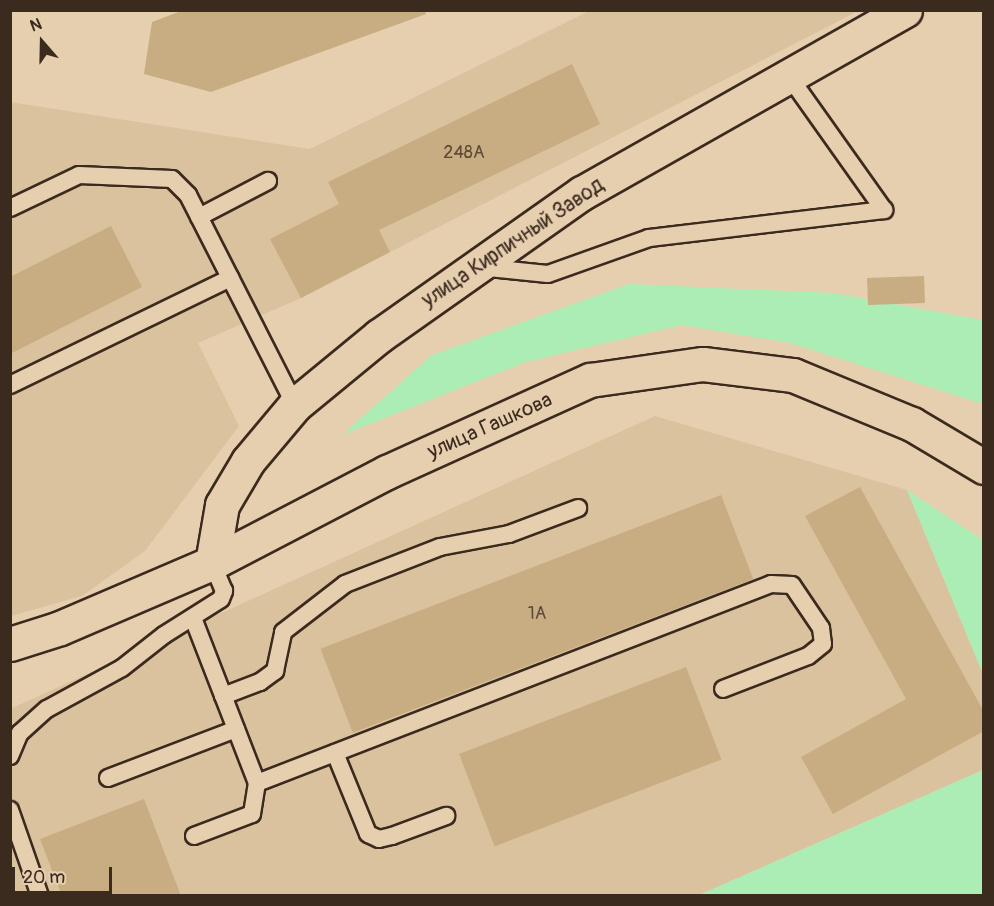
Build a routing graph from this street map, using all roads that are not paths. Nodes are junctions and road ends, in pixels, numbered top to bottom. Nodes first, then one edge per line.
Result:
1 (905, 10) edge
2 (788, 75) junction
3 (268, 181) dead end
4 (10, 208) edge
5 (199, 217) junction
6 (475, 267) junction
7 (230, 278) junction
8 (10, 385) edge
9 (295, 405) junction
10 (984, 467) edge
11 (578, 508) dead end
12 (212, 563) junction
13 (193, 618) junction
14 (10, 644) edge
15 (723, 689) dead end
16 (223, 696) junction
17 (236, 729) junction
18 (335, 753) junction
19 (10, 756) edge
20 (108, 778) dead end
21 (257, 783) junction
22 (10, 810) edge
23 (446, 816) dead end
24 (194, 836) dead end
25 (40, 896) edge

1 - 2 street, улица Кирпичный Завод
2 - 6 street, улица Кирпичный Завод
2 - 6 lane
3 - 5 lane
4 - 5 lane
5 - 7 lane
6 - 9 street, улица Кирпичный Завод
7 - 8 lane
7 - 9 lane
9 - 12 street, улица Кирпичный Завод
10 - 12 street, улица Гашкова
11 - 16 lane
12 - 13 lane
12 - 14 street, улица Гашкова
13 - 16 lane
13 - 19 lane
15 - 18 lane
16 - 17 lane
17 - 20 lane
17 - 21 lane
18 - 21 lane
18 - 23 lane
21 - 24 lane
22 - 25 lane

